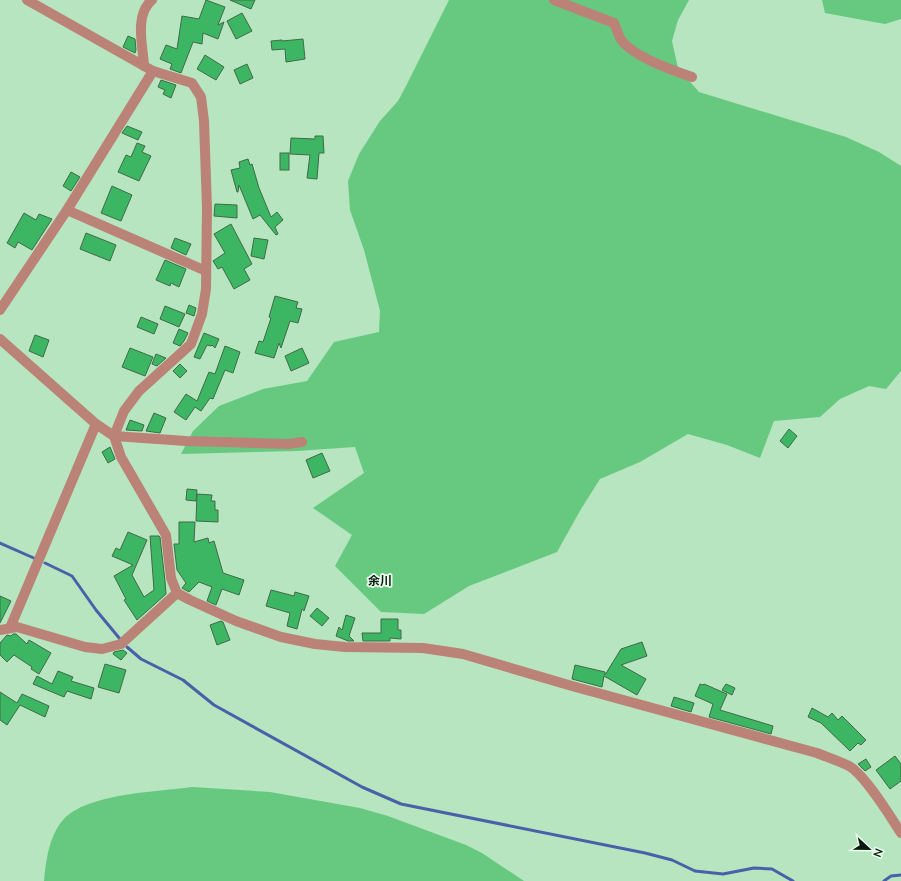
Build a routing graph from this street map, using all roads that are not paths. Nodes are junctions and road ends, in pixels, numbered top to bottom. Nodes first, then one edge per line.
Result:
1 (27, 0) edge
2 (152, 0) edge
3 (554, 0) edge
4 (149, 68) junction
5 (692, 77) dead end
6 (67, 210) junction
7 (206, 271) junction
8 (0, 310) edge
9 (0, 339) edge
10 (96, 424) junction
11 (114, 436) junction
12 (302, 442) dead end
13 (177, 593) junction
14 (10, 628) junction
15 (0, 630) edge
16 (901, 833) edge

1 - 4 street
2 - 4 street
3 - 5 street
4 - 6 street
4 - 7 street
6 - 7 street
6 - 8 street
7 - 11 street
9 - 10 street
10 - 11 street
10 - 14 street
11 - 12 street
11 - 13 street
13 - 14 street
13 - 16 street
14 - 15 street

